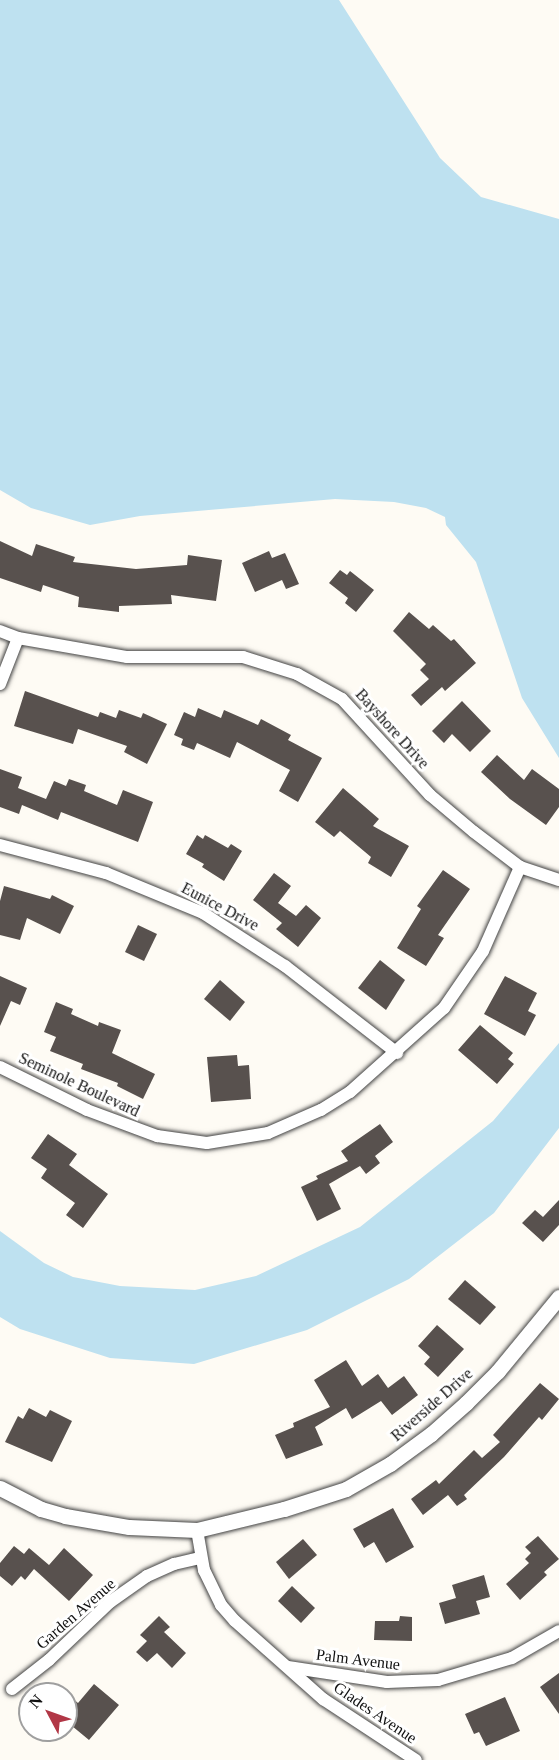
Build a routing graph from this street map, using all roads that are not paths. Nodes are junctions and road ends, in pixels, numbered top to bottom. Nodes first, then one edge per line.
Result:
1 (0, 631) edge
2 (18, 638) junction
3 (0, 684) edge
4 (0, 845) edge
5 (520, 867) junction
6 (559, 880) edge
7 (397, 1053) junction
8 (0, 1067) edge
9 (559, 1297) edge
10 (0, 1488) edge
11 (197, 1530) junction
12 (200, 1558) junction
13 (559, 1631) edge
14 (286, 1667) junction
15 (12, 1689) dead end
16 (416, 1760) edge

1 - 2 street, Bayshore Drive
2 - 3 street
2 - 5 street, Bayshore Drive
4 - 7 street, Eunice Drive
5 - 6 street, Bayshore Drive
5 - 7 street, Seminole Boulevard
7 - 8 street, Seminole Boulevard
9 - 11 street, Riverside Drive
10 - 11 street, Riverside Drive
11 - 12 street
12 - 14 street, Glades Avenue
12 - 15 street, Garden Avenue
13 - 14 street, Palm Avenue
14 - 16 street, Glades Avenue

